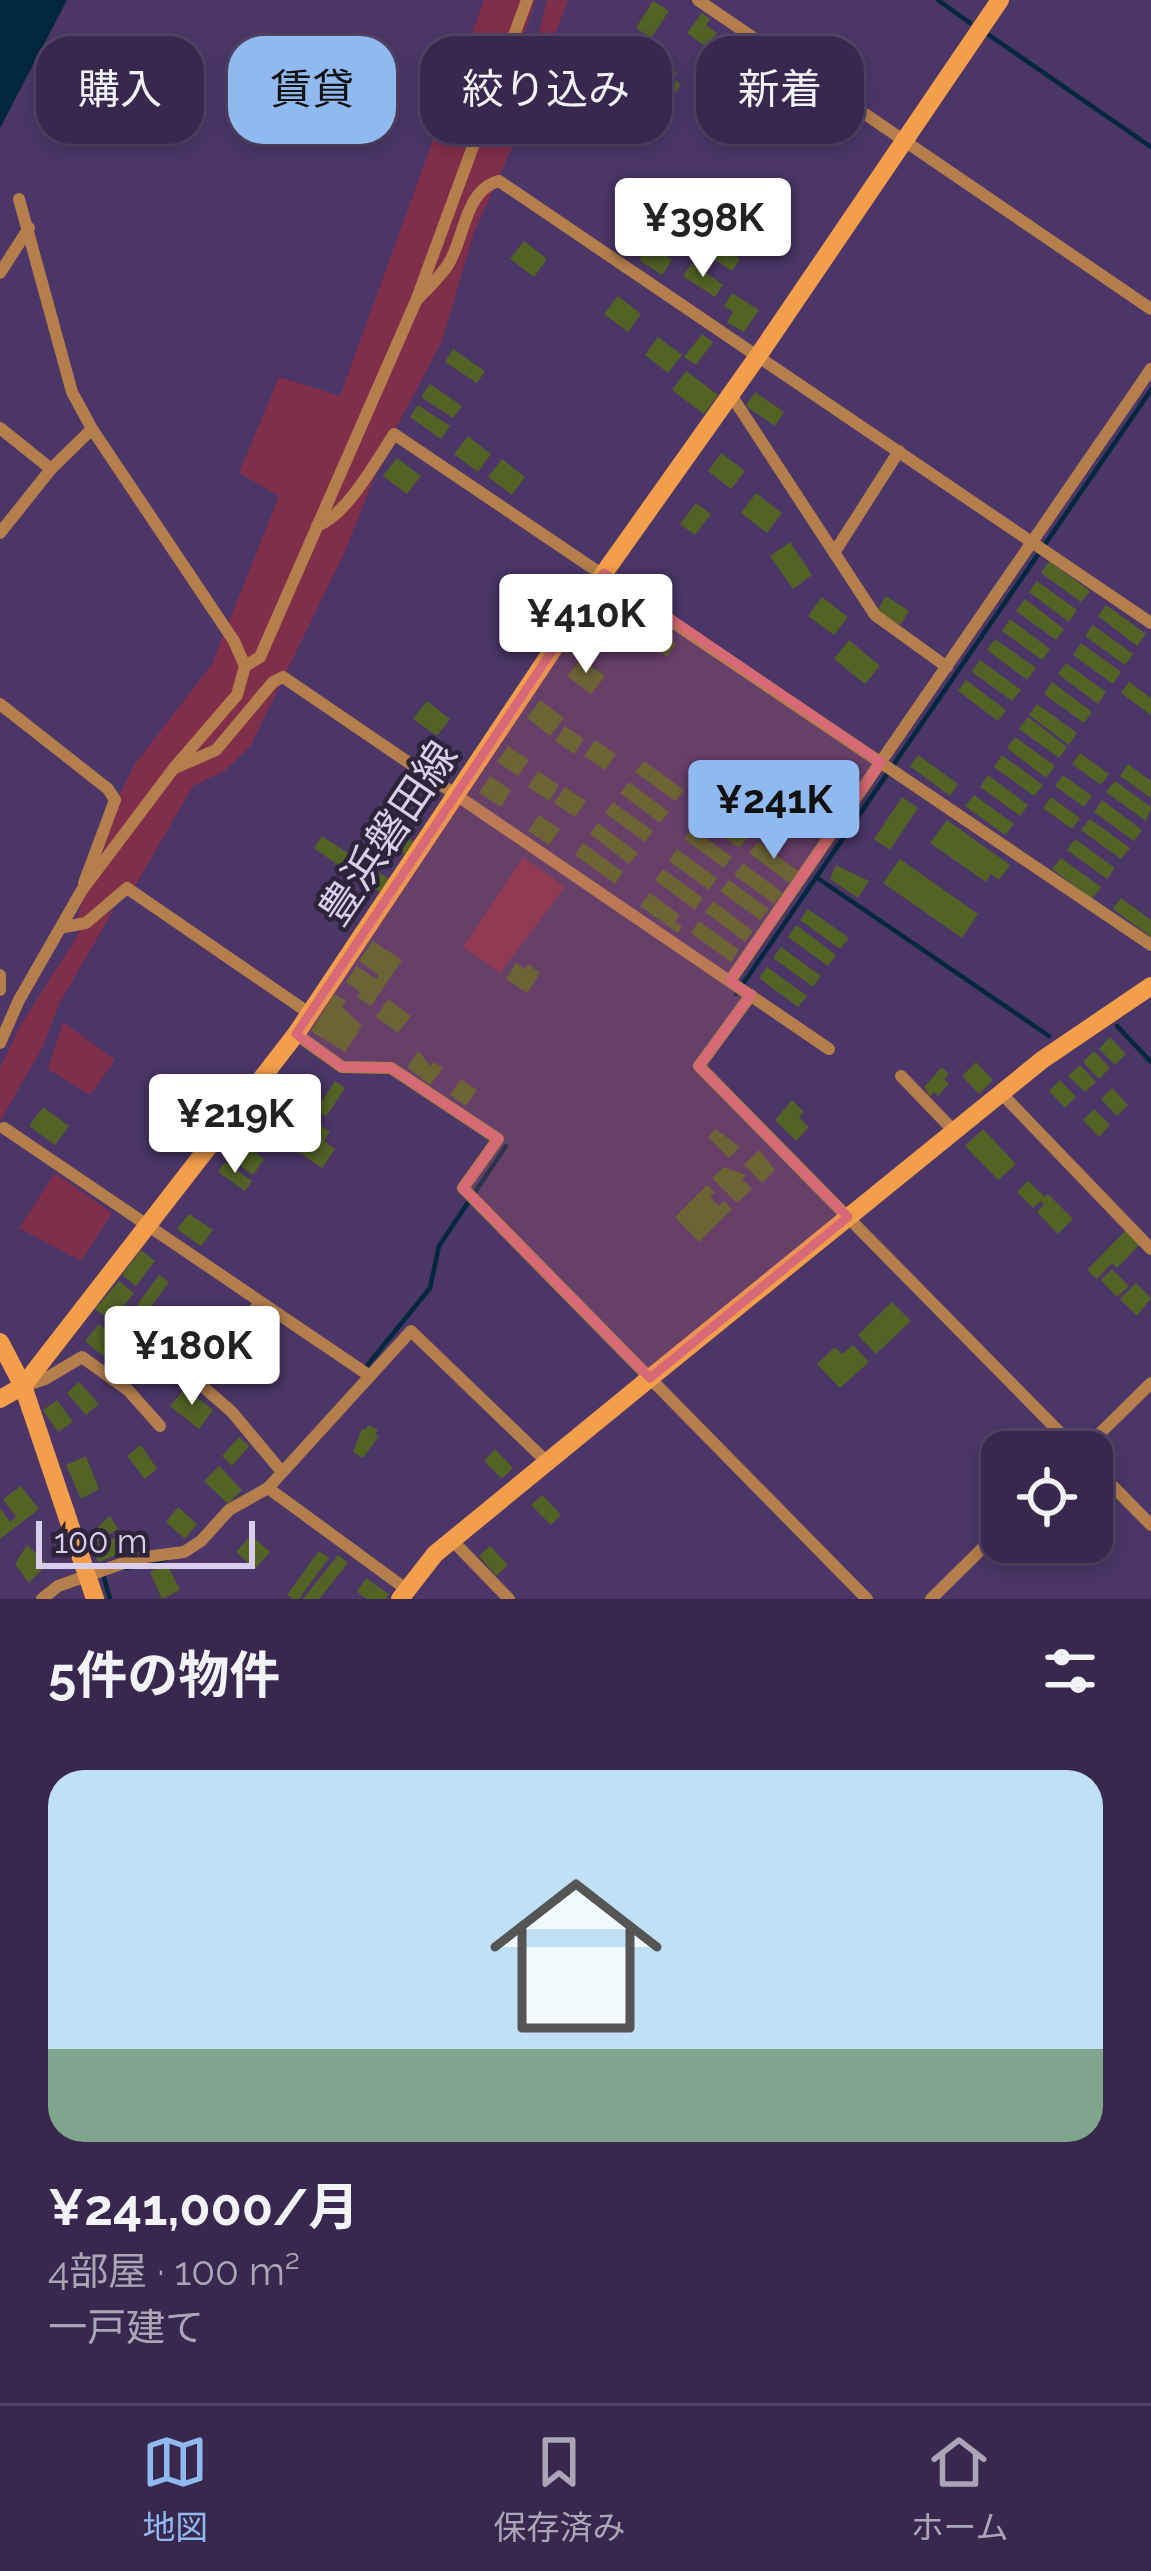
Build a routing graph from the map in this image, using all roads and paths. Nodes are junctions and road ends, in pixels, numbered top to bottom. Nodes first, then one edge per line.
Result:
1 (527, 0) edge
2 (698, 0) edge
3 (1000, 0) edge
4 (904, 139) junction
5 (19, 199) dead end
6 (29, 228) junction
7 (0, 273) edge
8 (416, 301) junction
9 (1151, 309) edge
10 (758, 356) junction
11 (1151, 369) edge
12 (731, 395) junction
13 (0, 428) edge
14 (92, 429) junction
15 (898, 451) junction
16 (51, 469) junction
17 (317, 526) junction
18 (0, 533) edge
19 (1033, 543) junction
20 (834, 553) junction
21 (604, 573) junction
22 (1151, 623) edge
23 (245, 666) junction
24 (947, 667) junction
25 (0, 704) edge
26 (881, 762) junction
27 (174, 768) junction
28 (459, 794) junction
29 (82, 890) junction
30 (64, 927) junction
31 (1151, 945) edge
32 (0, 976) edge
33 (1151, 986) edge
34 (741, 989) junction
35 (0, 990) edge
36 (309, 1013) junction
37 (296, 1034) junction
38 (0, 1042) edge
39 (829, 1049) dead end
40 (902, 1076) dead end
41 (1001, 1093) junction
42 (4, 1128) dead end
43 (954, 1131) junction
44 (848, 1217) junction
45 (147, 1226) junction
46 (1151, 1249) edge
47 (260, 1302) junction
48 (0, 1342) edge
49 (364, 1371) junction
50 (650, 1378) junction
51 (1151, 1383) edge
52 (22, 1386) junction
53 (0, 1399) edge
54 (160, 1426) dead end
55 (1059, 1431) edge
56 (1102, 1431) edge
57 (547, 1462) junction
58 (282, 1472) junction
59 (1113, 1486) edge
60 (268, 1488) junction
61 (1151, 1525) edge
62 (452, 1540) junction
63 (981, 1550) edge
64 (88, 1575) junction
65 (403, 1594) edge
66 (41, 1599) edge
67 (94, 1599) edge
68 (509, 1599) edge
69 (867, 1599) edge
70 (931, 1599) edge

1 - 8 street
2 - 4 street
3 - 4 main road, 豊浜磐田線
4 - 9 street
4 - 10 main road, 豊浜磐田線
5 - 6 street
6 - 7 street
6 - 14 street
8 - 10 street
8 - 17 street
10 - 12 main road, 豊浜磐田線
10 - 15 street
11 - 19 street
12 - 20 street
12 - 21 main road, 豊浜磐田線
13 - 16 street
14 - 16 street
14 - 23 street
15 - 19 street
15 - 20 street
16 - 18 street
17 - 21 street
17 - 23 street
19 - 22 street
19 - 24 street
20 - 24 street
21 - 26 street
21 - 28 main road, 豊浜磐田線
23 - 27 street
24 - 26 street
25 - 29 street
26 - 31 street
26 - 34 street
27 - 28 street
27 - 29 street
28 - 34 street
28 - 36 main road, 豊浜磐田線
29 - 30 street
30 - 36 street
30 - 38 street
32 - 35 street
33 - 41 main road
34 - 39 street
34 - 44 street
36 - 37 main road, 豊浜磐田線
37 - 45 main road, 豊浜磐田線
37 - 50 street
40 - 43 street
41 - 43 main road
41 - 46 street
42 - 45 street
43 - 44 main road
44 - 50 main road
44 - 55 street
45 - 47 street
45 - 52 main road, 豊浜磐田線
47 - 49 street
47 - 58 street
48 - 52 main road
49 - 57 street
49 - 58 street
50 - 57 main road
50 - 69 street
51 - 56 street
52 - 53 main road
52 - 54 street
52 - 64 main road
57 - 62 main road
58 - 60 street
59 - 61 street
60 - 64 street
60 - 65 street
62 - 65 main road
62 - 68 street
63 - 70 street
64 - 66 street
64 - 67 main road

